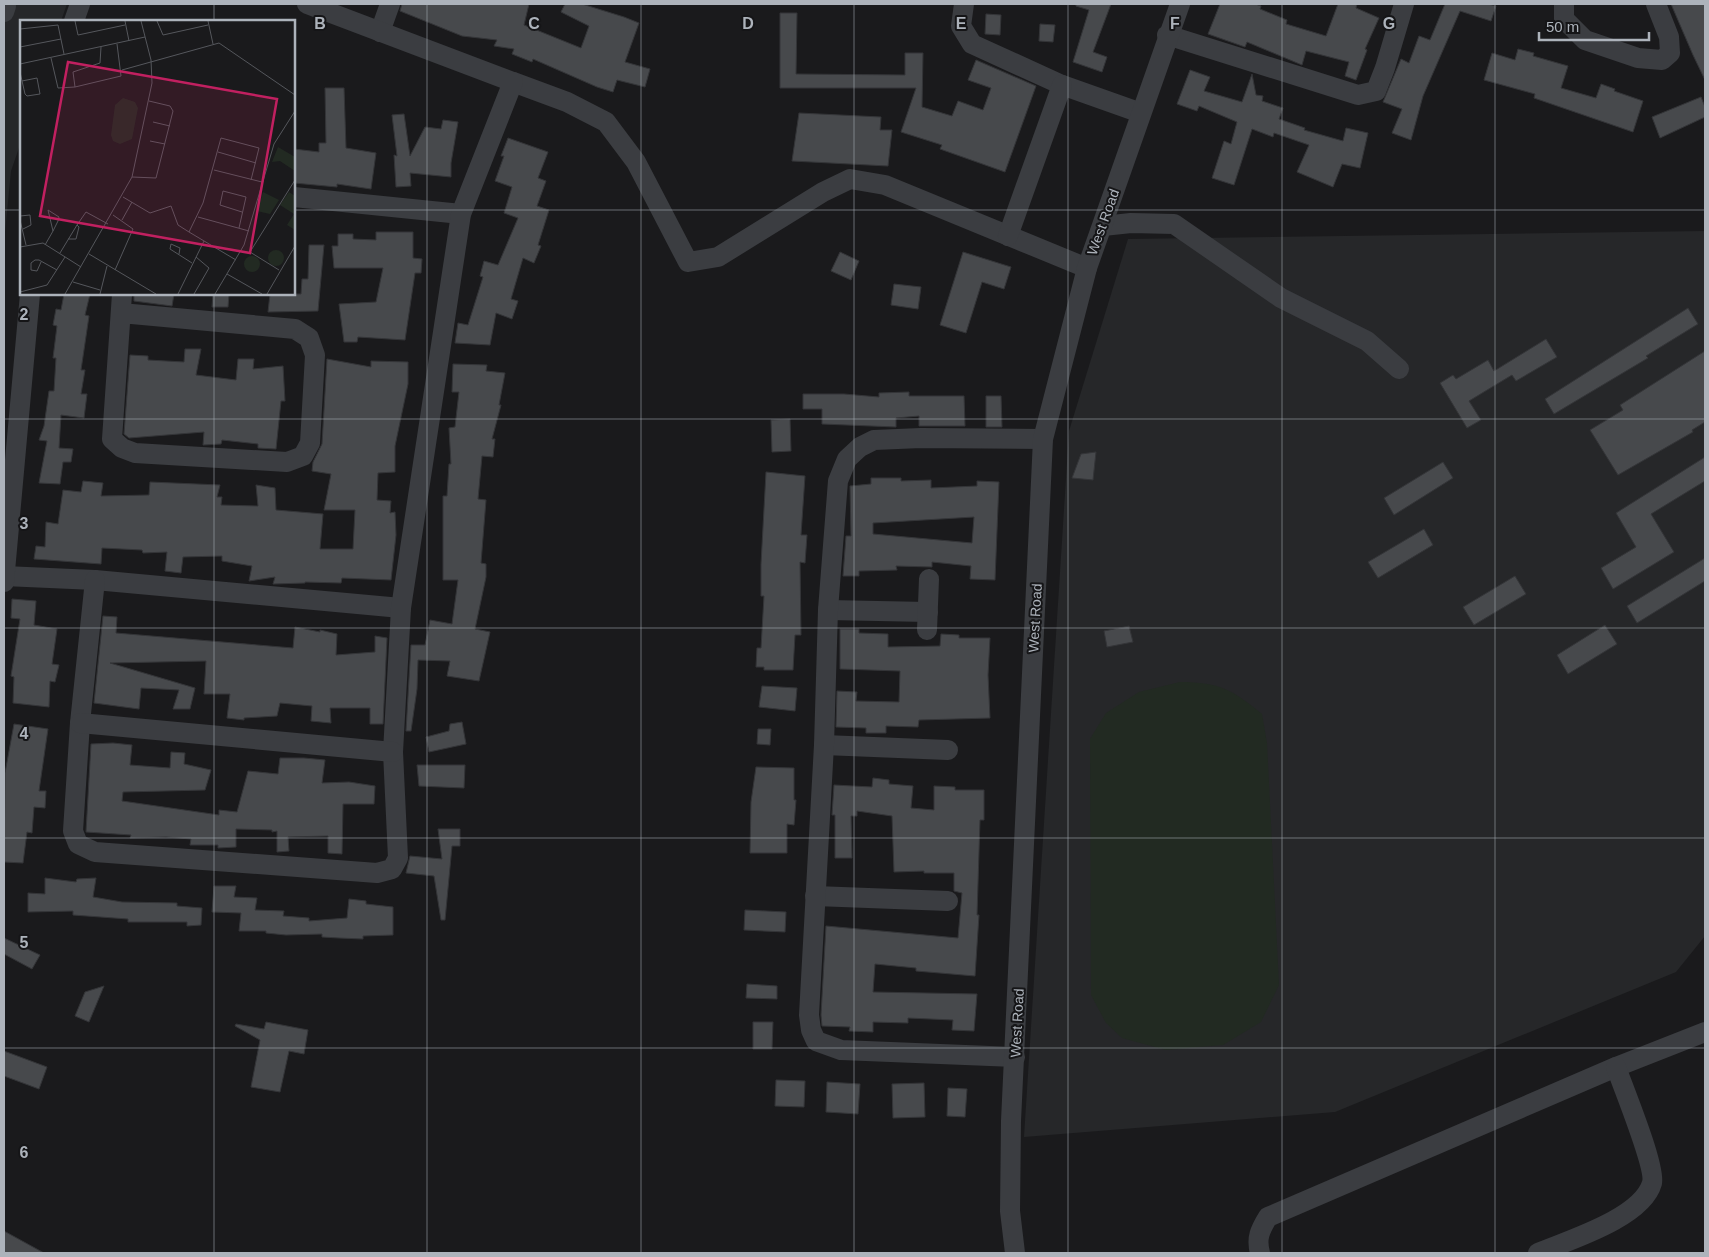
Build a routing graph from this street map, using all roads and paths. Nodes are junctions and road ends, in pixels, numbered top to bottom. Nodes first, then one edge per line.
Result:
1 (80, 4) edge
2 (307, 4) edge
3 (390, 4) edge
4 (964, 4) edge
5 (1180, 4) edge
6 (1404, 4) edge
7 (1564, 4) edge
8 (1656, 4) edge
9 (4, 6) edge
10 (4, 12) edge
11 (74, 20) edge
12 (380, 32) junction
13 (1167, 35) junction
14 (512, 82) junction
15 (1062, 85) junction
16 (1141, 113) junction
17 (295, 197) edge
18 (461, 214) junction
19 (1102, 226) junction
20 (1008, 236) junction
21 (1087, 268) junction
22 (30, 295) edge
23 (121, 303) edge
24 (1399, 369) dead end
25 (1043, 438) junction
26 (4, 579) edge
27 (929, 579) dead end
28 (94, 580) junction
29 (401, 608) junction
30 (828, 610) junction
31 (80, 723) junction
32 (824, 744) junction
33 (948, 750) dead end
34 (393, 752) junction
35 (815, 896) junction
36 (948, 901) dead end
37 (1705, 1032) edge
38 (1015, 1057) junction
39 (1616, 1067) junction
40 (1015, 1253) edge
41 (1260, 1253) edge
42 (1538, 1253) edge

1 - 11 street
2 - 12 street
3 - 12 street
4 - 15 street
5 - 13 street, West Road
6 - 13 street
7 - 8 street
9 - 10 street
12 - 14 street
13 - 16 street, West Road
14 - 18 street
14 - 20 street
15 - 16 street
15 - 20 street
16 - 19 street, West Road
17 - 18 street
18 - 29 street
19 - 21 street, West Road
19 - 24 street
20 - 21 street
21 - 25 street, West Road
22 - 26 street
23 - 23 street
25 - 30 street
25 - 38 street, West Road
26 - 28 street
27 - 30 street
28 - 29 street
28 - 31 street
29 - 34 street
30 - 32 street
31 - 34 street
31 - 34 street
32 - 33 street
32 - 35 street
35 - 36 street
35 - 38 street
37 - 39 street
38 - 40 street, West Road
39 - 41 street
39 - 42 street

